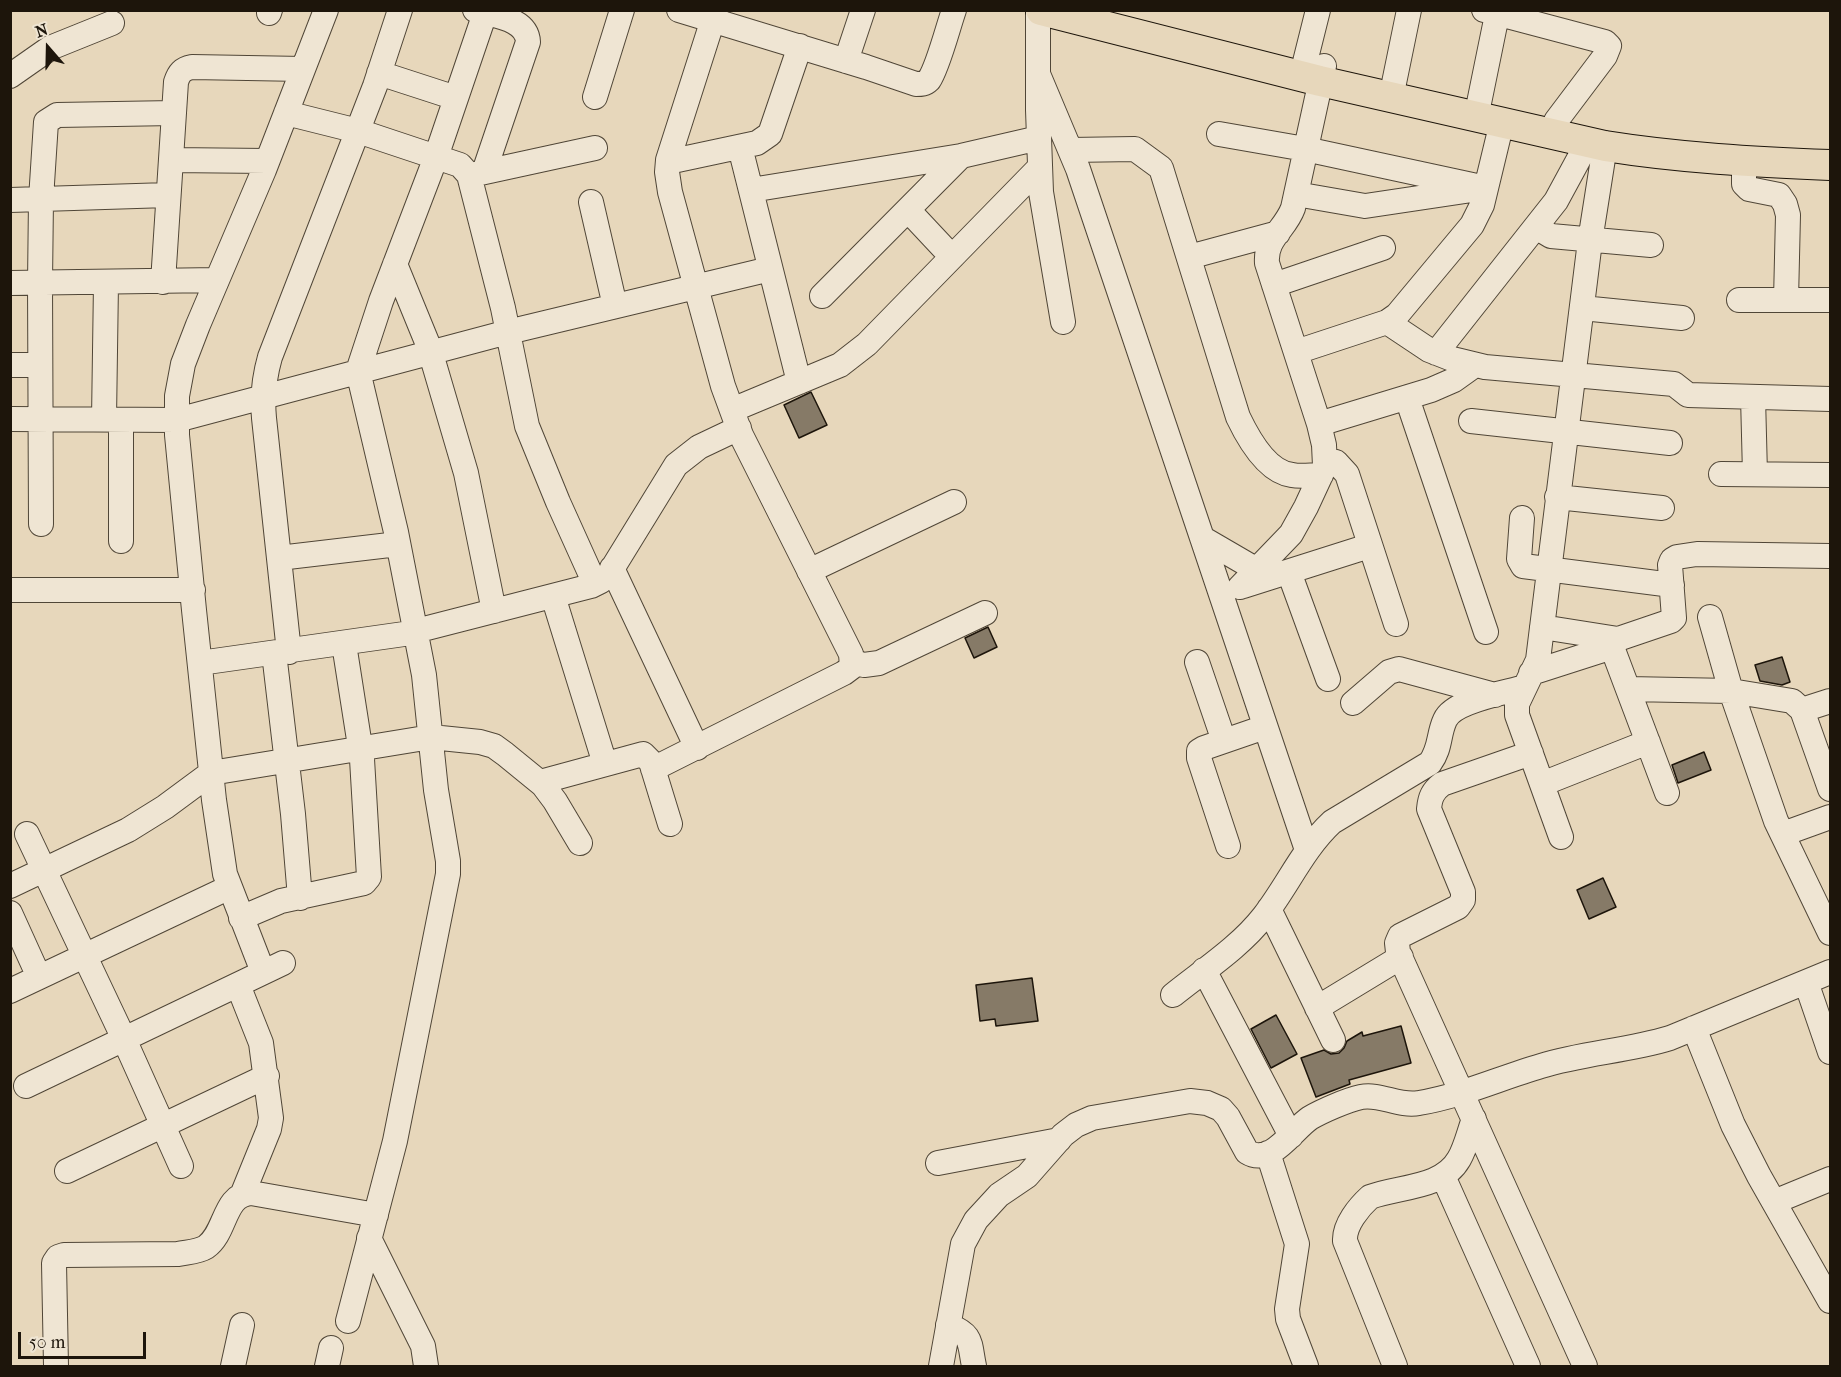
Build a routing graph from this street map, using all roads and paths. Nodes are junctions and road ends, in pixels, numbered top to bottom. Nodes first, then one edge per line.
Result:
1 (326, 10) edge
2 (400, 10) edge
3 (622, 10) edge
4 (679, 10) edge
5 (863, 10) edge
6 (954, 10) edge
7 (1040, 10) edge
8 (1111, 10) edge
9 (1318, 10) edge
10 (1409, 10) edge
11 (1493, 11) edge
12 (480, 12) edge
13 (714, 15) edge
14 (112, 23) dead end
15 (800, 46) junction
16 (846, 61) junction
17 (303, 69) junction
18 (1316, 70) junction
19 (380, 73) junction
20 (1038, 74) junction
21 (10, 76) edge
22 (1394, 83) junction
23 (595, 97) dead end
24 (456, 98) junction
25 (1479, 103) junction
26 (174, 113) junction
27 (286, 113) junction
28 (1556, 121) junction
29 (1502, 122) junction
30 (358, 131) junction
31 (1219, 134) dead end
32 (1039, 138) junction
33 (1596, 144) junction
34 (740, 147) junction
35 (595, 148) dead end
36 (1305, 149) junction
37 (1830, 149) edge
38 (1070, 150) junction
39 (961, 156) junction
40 (436, 157) junction
41 (171, 160) junction
42 (267, 161) junction
43 (1744, 161) junction
44 (668, 162) junction
45 (1830, 165) edge
46 (1040, 167) junction
47 (476, 173) junction
48 (1486, 188) junction
49 (751, 190) junction
50 (1296, 194) junction
51 (168, 195) junction
52 (41, 199) junction
53 (10, 200) edge
54 (591, 202) dead end
55 (908, 210) junction
56 (1536, 227) junction
57 (1278, 233) junction
58 (1590, 241) junction
59 (1652, 245) dead end
60 (1383, 248) dead end
61 (952, 257) junction
62 (1189, 257) junction
63 (395, 264) junction
64 (770, 269) junction
65 (217, 280) junction
66 (163, 282) junction
67 (10, 283) edge
68 (40, 283) junction
69 (106, 283) junction
70 (1274, 285) junction
71 (695, 286) junction
72 (822, 296) dead end
73 (1738, 300) dead end
74 (1786, 300) junction
75 (1830, 300) edge
76 (615, 306) junction
77 (1582, 308) junction
78 (1682, 318) dead end
79 (1063, 322) dead end
80 (1387, 322) junction
81 (508, 332) junction
82 (1296, 352) junction
83 (431, 353) junction
84 (1436, 353) junction
85 (10, 365) edge
86 (40, 365) junction
87 (1475, 365) junction
88 (358, 371) junction
89 (1573, 374) junction
90 (799, 382) junction
91 (262, 397) junction
92 (1753, 397) junction
93 (1407, 398) junction
94 (1830, 399) edge
95 (10, 419) edge
96 (40, 419) junction
97 (112, 419) junction
98 (735, 419) junction
99 (177, 420) junction
100 (1471, 421) dead end
101 (1319, 424) junction
102 (1565, 430) junction
103 (1670, 443) dead end
104 (1323, 468) junction
105 (1720, 474) dead end
106 (1755, 474) junction
107 (1830, 475) edge
108 (1557, 497) junction
109 (954, 502) dead end
110 (1662, 508) dead end
111 (1522, 518) dead end
112 (41, 524) dead end
113 (1291, 534) junction
114 (1202, 538) junction
115 (121, 541) dead end
116 (398, 544) junction
117 (1369, 546) junction
118 (1830, 556) edge
119 (279, 558) junction
120 (1297, 569) junction
121 (1257, 570) junction
122 (1549, 570) junction
123 (809, 571) junction
124 (604, 576) junction
125 (1672, 585) junction
126 (10, 590) edge
127 (192, 590) junction
128 (1230, 590) junction
129 (553, 596) junction
130 (494, 611) junction
131 (985, 613) dead end
132 (1710, 617) dead end
133 (1396, 624) dead end
134 (1542, 627) junction
135 (416, 631) junction
136 (1486, 632) dead end
137 (1615, 643) junction
138 (344, 644) junction
139 (281, 652) junction
140 (852, 662) junction
141 (1197, 662) dead end
142 (200, 663) junction
143 (1328, 679) dead end
144 (1528, 680) junction
145 (1628, 689) junction
146 (1731, 691) junction
147 (1496, 695) junction
148 (1830, 701) edge
149 (1353, 703) dead end
150 (1802, 710) junction
151 (1265, 727) junction
152 (430, 737) junction
153 (1224, 741) junction
154 (1648, 742) junction
155 (361, 748) junction
156 (697, 748) junction
157 (1531, 753) junction
158 (1435, 757) junction
159 (287, 760) junction
160 (605, 764) junction
161 (653, 770) junction
162 (212, 773) junction
163 (540, 782) junction
164 (1442, 784) junction
165 (1542, 784) junction
166 (1830, 789) edge
167 (1667, 794) dead end
168 (1830, 817) edge
169 (670, 825) dead end
170 (27, 834) dead end
171 (1783, 834) junction
172 (1562, 837) dead end
173 (580, 843) dead end
174 (1228, 846) dead end
175 (1307, 850) junction
176 (44, 871) junction
177 (10, 886) edge
178 (230, 887) junction
179 (300, 898) junction
180 (1269, 909) junction
181 (10, 913) edge
182 (241, 918) junction
183 (1830, 933) edge
184 (83, 956) junction
185 (1401, 957) junction
186 (1204, 970) junction
187 (1830, 972) edge
188 (39, 977) junction
189 (1806, 982) junction
190 (238, 985) junction
191 (10, 991) edge
192 (1173, 995) dead end
193 (1317, 1008) junction
194 (1694, 1028) junction
195 (124, 1039) junction
196 (1333, 1040) dead end
197 (1830, 1052) edge
198 (267, 1076) junction
199 (26, 1086) dead end
200 (1462, 1093) junction
201 (1474, 1119) junction
202 (163, 1126) junction
203 (1291, 1136) junction
204 (1059, 1140) junction
205 (1268, 1153) junction
206 (938, 1163) dead end
207 (181, 1166) dead end
208 (67, 1171) dead end
209 (1443, 1176) junction
210 (1830, 1179) edge
211 (243, 1193) junction
212 (1774, 1202) junction
213 (376, 1215) junction
214 (369, 1238) junction
215 (1830, 1301) edge
216 (348, 1321) dead end
217 (242, 1325) dead end
218 (948, 1325) junction
219 (56, 1366) edge
220 (233, 1366) edge
221 (426, 1366) edge
222 (940, 1366) edge
223 (974, 1366) edge
224 (1306, 1366) edge
225 (1395, 1366) edge
226 (1528, 1366) edge
227 (1585, 1366) edge

1 - 17 street
2 - 19 street
3 - 23 street
4 - 13 street
5 - 16 street
6 - 16 street
7 - 18 main road
7 - 20 street
8 - 18 main road
9 - 18 street
10 - 22 street
11 - 25 street
11 - 28 street
12 - 24 street
12 - 47 street
13 - 15 street
13 - 44 street
14 - 21 street
15 - 16 street
15 - 34 street
17 - 26 street
17 - 27 street
18 - 22 main road
18 - 29 main road
18 - 36 street
19 - 24 street
19 - 30 street
20 - 32 street
20 - 38 street
22 - 25 main road
24 - 40 street
25 - 28 main road
26 - 41 street
26 - 52 street
27 - 30 street
27 - 42 street
28 - 37 main road
29 - 33 main road
29 - 48 street
30 - 40 street
30 - 91 street
31 - 36 street
32 - 39 street
32 - 46 street
33 - 43 main road
33 - 56 street
33 - 58 street
34 - 44 street
34 - 49 street
35 - 47 street
36 - 48 street
36 - 50 street
38 - 62 street
38 - 114 street
39 - 49 street
39 - 55 street
40 - 47 street
40 - 63 street
41 - 42 street
41 - 51 street
42 - 65 street
43 - 45 main road
43 - 74 street
44 - 71 street
46 - 61 street
46 - 79 street
47 - 81 street
48 - 50 street
48 - 80 street
49 - 64 street
50 - 57 street
51 - 52 street
51 - 66 street
52 - 53 street
52 - 68 street
54 - 76 street
55 - 61 street
55 - 72 street
56 - 58 street
56 - 84 street
57 - 62 street
57 - 70 street
58 - 59 street
58 - 77 street
60 - 70 street
61 - 90 street
62 - 104 street
63 - 83 street
63 - 88 street
64 - 71 street
64 - 90 street
65 - 66 street
65 - 99 street
66 - 69 street
67 - 68 street
68 - 69 street
68 - 86 street
69 - 97 street
70 - 82 street
71 - 76 street
71 - 98 street
73 - 74 street
74 - 75 street
76 - 81 street
77 - 78 street
77 - 89 street
80 - 82 street
80 - 84 street
81 - 83 street
81 - 124 street
82 - 101 street
83 - 88 street
83 - 130 street
84 - 87 street
85 - 86 street
86 - 96 street
87 - 89 street
87 - 93 street
88 - 91 street
88 - 116 street
89 - 92 street
89 - 102 street
90 - 98 street
91 - 99 street
91 - 119 street
92 - 94 street
92 - 106 street
93 - 101 street
93 - 136 street
95 - 96 street
96 - 97 street
96 - 112 street
97 - 99 street
97 - 115 street
98 - 123 street
98 - 124 street
99 - 127 street
100 - 102 street
101 - 104 street
102 - 103 street
102 - 108 street
104 - 113 street
104 - 117 street
105 - 106 street
106 - 107 street
108 - 110 street
108 - 122 street
109 - 123 street
111 - 122 street
113 - 120 street
113 - 121 street
114 - 121 street
114 - 128 street
116 - 119 street
116 - 135 street
117 - 120 street
117 - 133 street
118 - 125 street
119 - 139 street
120 - 128 street
120 - 143 street
121 - 128 street
122 - 125 street
122 - 134 street
123 - 140 street
124 - 129 street
124 - 156 street
125 - 137 street
126 - 127 street
127 - 142 street
128 - 151 street
129 - 130 street
129 - 160 street
130 - 135 street
131 - 140 street
132 - 146 street
134 - 137 street
134 - 144 street
135 - 138 street
135 - 152 street
137 - 144 street
137 - 145 street
138 - 139 street
138 - 155 street
139 - 142 street
139 - 159 street
140 - 156 street
141 - 153 street
142 - 162 street
144 - 147 street
144 - 157 street
145 - 146 street
145 - 154 street
146 - 150 street
146 - 171 street
147 - 149 street
147 - 158 street
148 - 150 street
150 - 166 street
151 - 153 street
151 - 175 street
152 - 155 street
152 - 163 street
152 - 213 street
153 - 174 street
154 - 165 street
154 - 167 street
155 - 159 street
155 - 179 street
156 - 161 street
157 - 164 street
157 - 165 street
158 - 164 street
158 - 175 street
159 - 162 street
159 - 179 street
160 - 161 street
160 - 163 street
161 - 169 street
162 - 176 street
162 - 178 street
163 - 173 street
164 - 185 street
165 - 172 street
168 - 171 street
170 - 176 street
171 - 183 street
175 - 180 street
176 - 177 street
176 - 184 street
178 - 182 street
178 - 184 street
179 - 182 street
180 - 186 street
180 - 193 street
181 - 188 street
182 - 190 street
184 - 188 street
184 - 195 street
185 - 193 street
185 - 200 street
186 - 192 street
186 - 203 street
187 - 189 street
188 - 191 street
189 - 194 street
189 - 197 street
190 - 195 street
190 - 198 street
193 - 196 street
194 - 200 street
194 - 212 street
195 - 199 street
195 - 202 street
198 - 202 street
198 - 211 street
200 - 201 street
200 - 203 street
201 - 209 street
201 - 227 street
202 - 207 street
202 - 208 street
203 - 205 street
204 - 205 street
204 - 206 street
204 - 218 street
205 - 224 street
209 - 225 street
209 - 226 street
210 - 212 street
211 - 213 street
211 - 219 street
212 - 215 street
213 - 214 street
214 - 216 street
214 - 221 street
217 - 220 street
218 - 222 street
218 - 223 street

